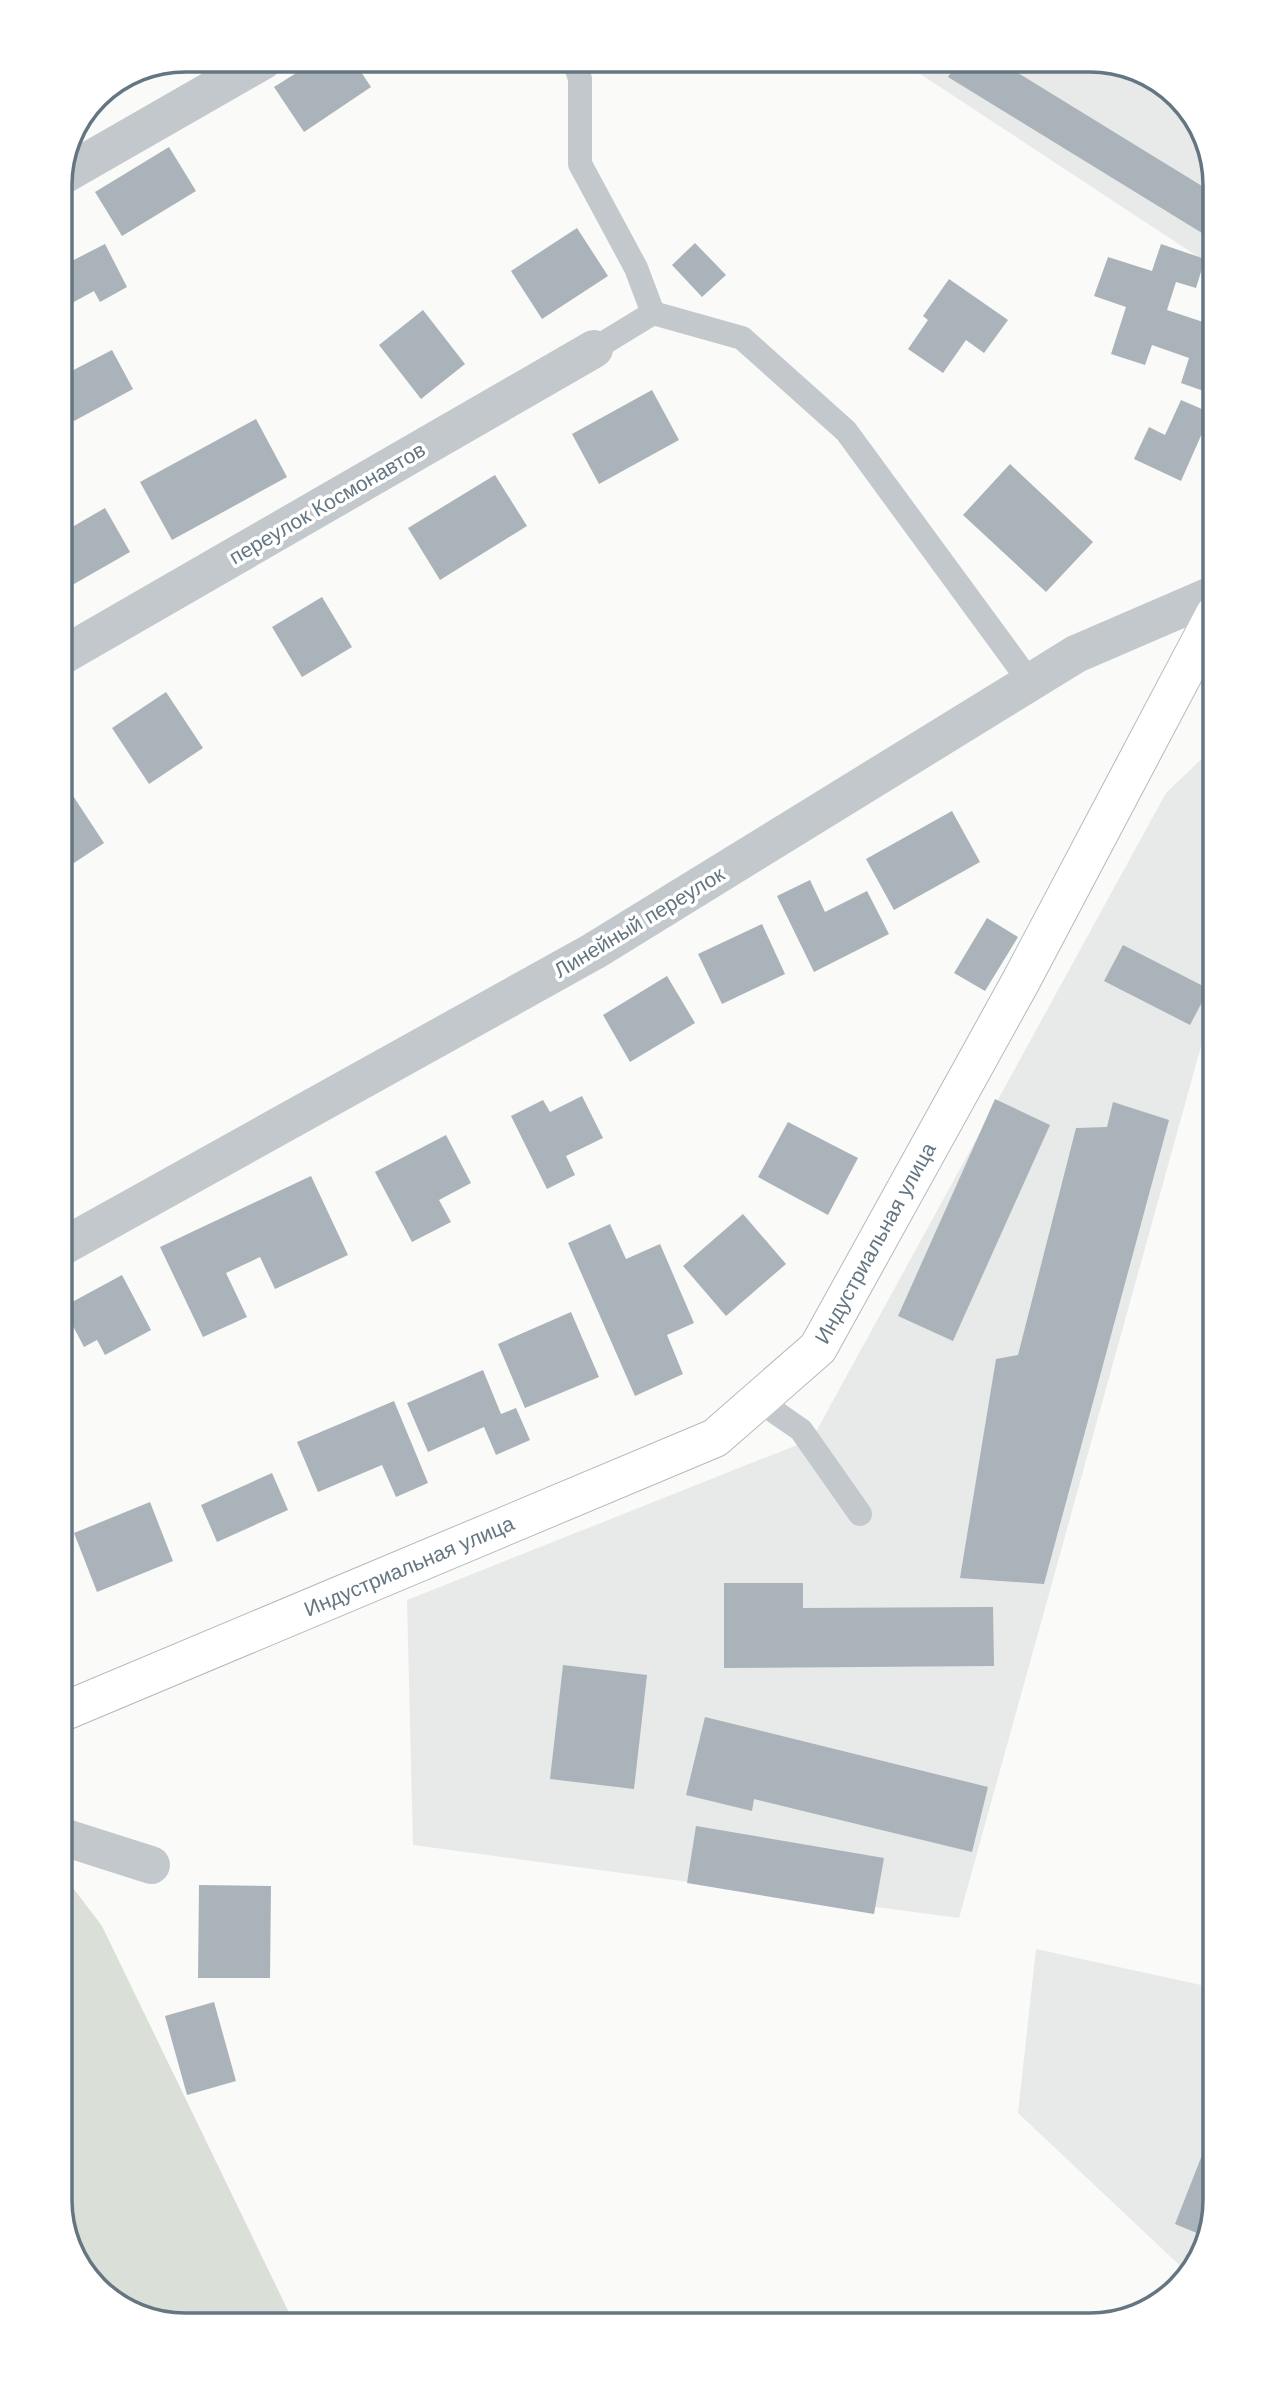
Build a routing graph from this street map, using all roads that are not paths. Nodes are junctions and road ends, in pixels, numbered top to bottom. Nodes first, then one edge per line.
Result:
1 (243, 72) edge
2 (578, 72) edge
3 (73, 169) edge
4 (653, 313) junction
5 (594, 349) joint
6 (1203, 600) edge
7 (1203, 638) edge
8 (72, 650) edge
9 (1030, 682) junction
10 (72, 1241) edge
11 (758, 1400) junction
12 (860, 1514) dead end
13 (72, 1708) edge
14 (72, 1840) edge
15 (151, 1866) dead end

1 - 3 street
2 - 4 lane
4 - 5 lane
4 - 9 lane
5 - 8 street, переулок Космонавтов
6 - 9 street, Линейный переулок
7 - 11 street, Индустриальная улица
9 - 10 street, Линейный переулок
11 - 12 lane
11 - 13 street, Индустриальная улица
14 - 15 street

